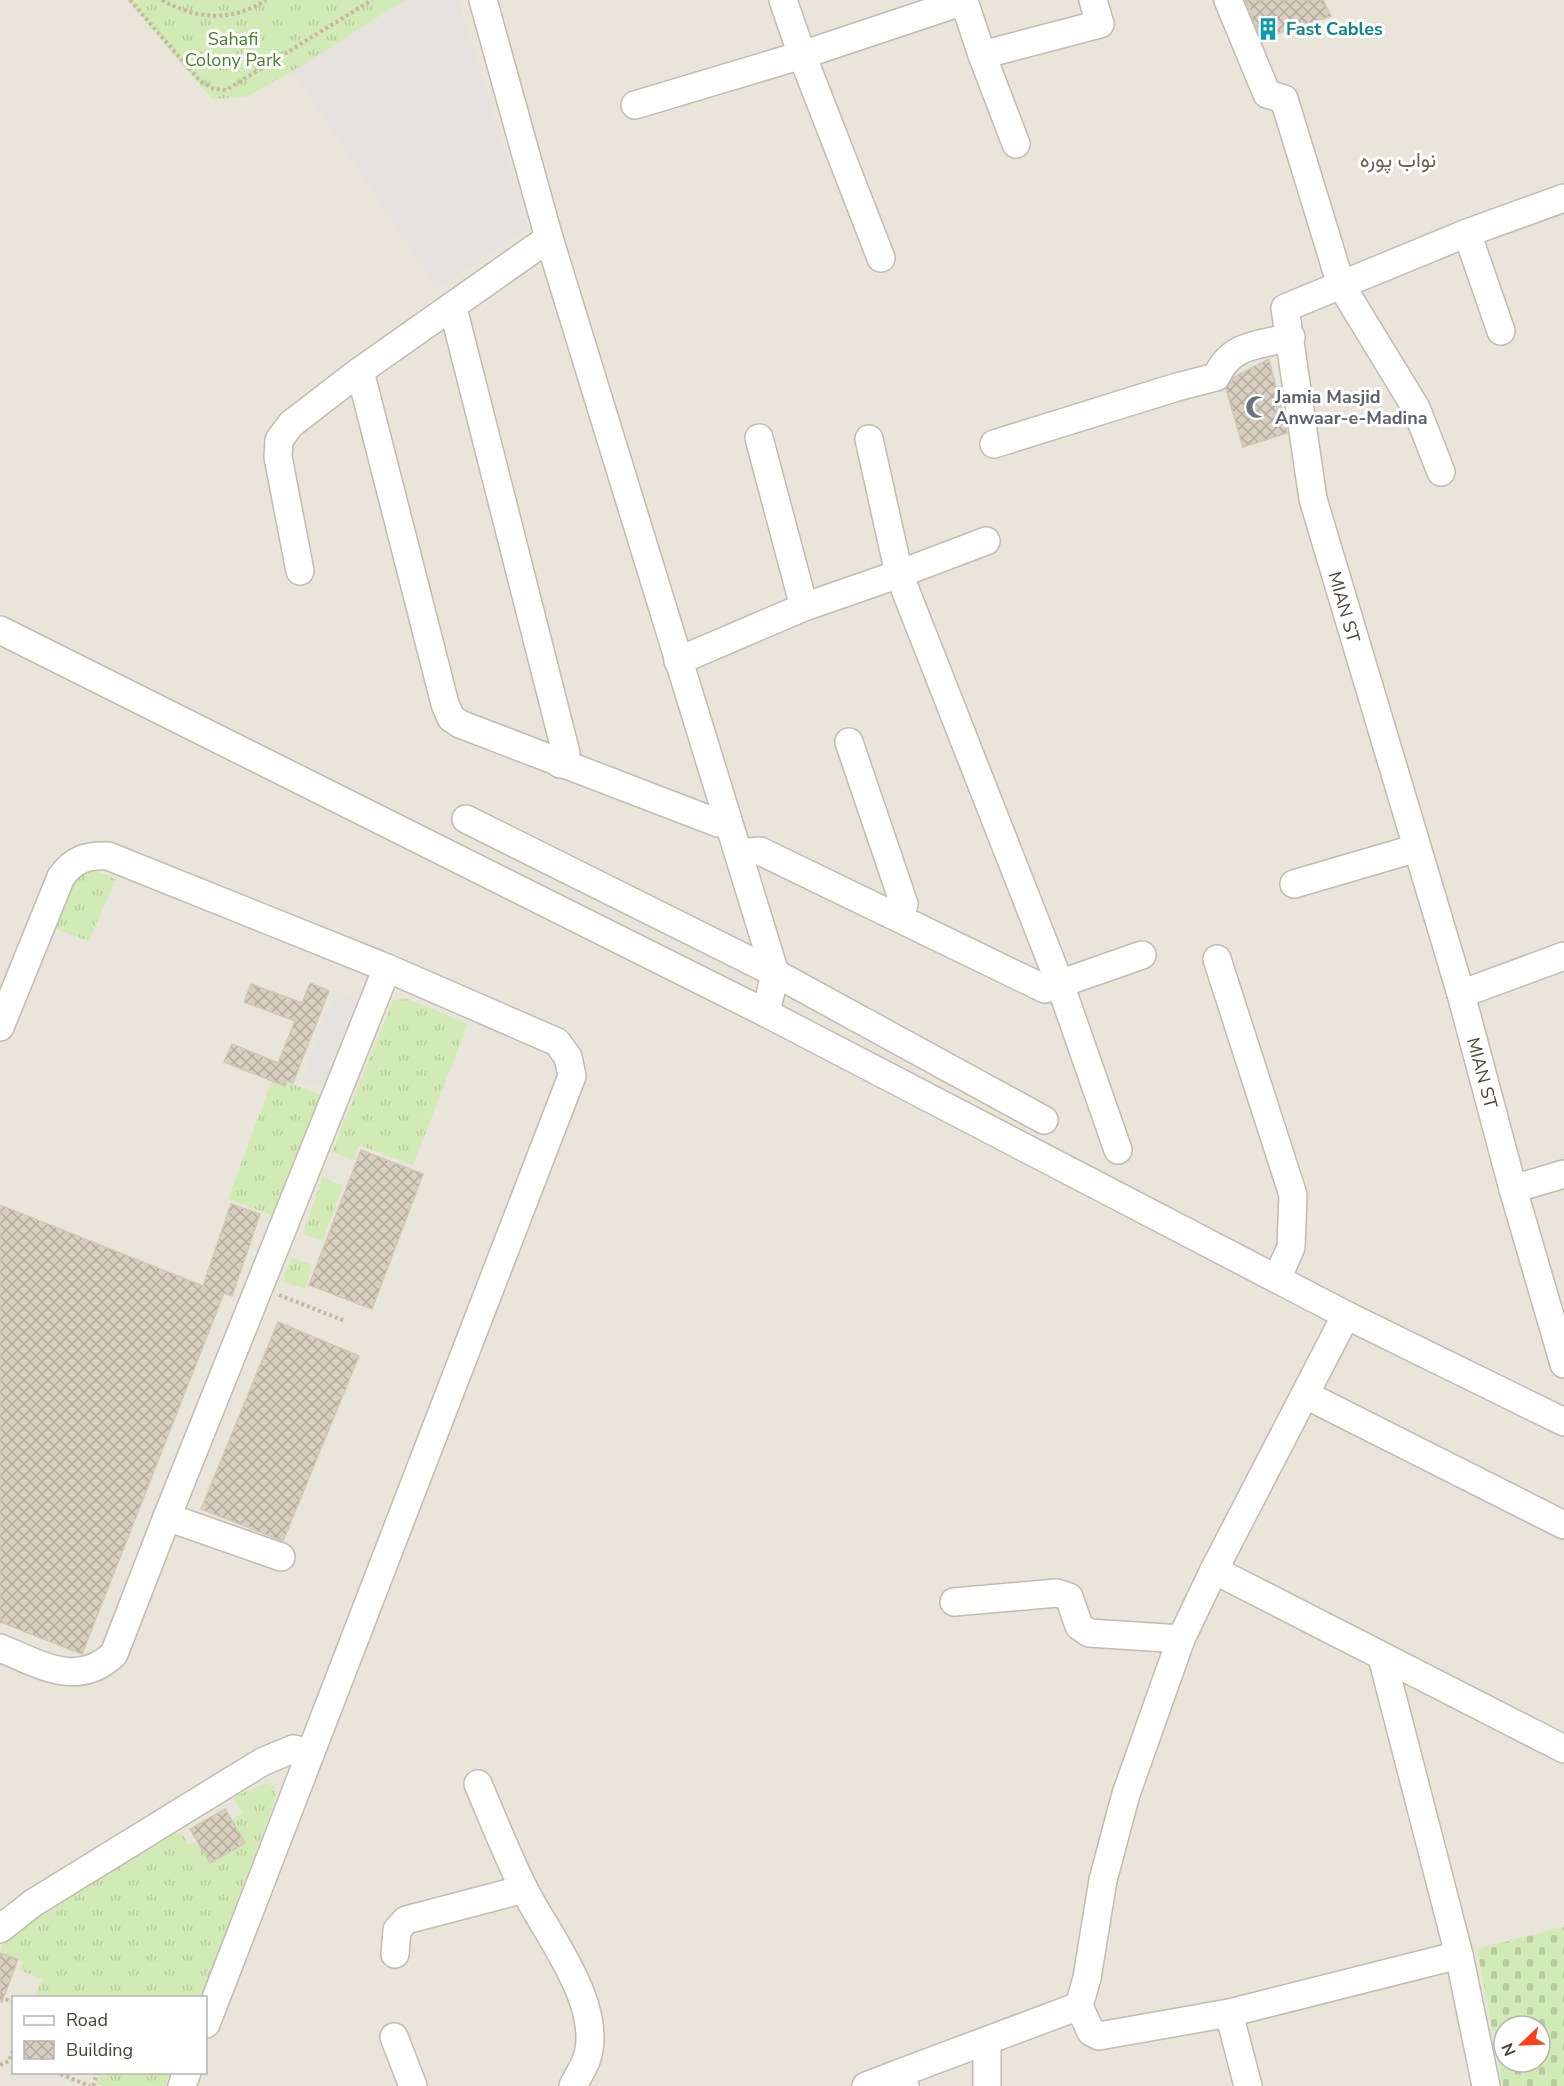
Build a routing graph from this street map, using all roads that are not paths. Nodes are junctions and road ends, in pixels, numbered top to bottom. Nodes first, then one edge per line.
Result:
1 (483, 0) edge
2 (783, 0) edge
3 (1093, 0) edge
4 (1228, 0) edge
5 (802, 55) junction
6 (982, 55) junction
7 (635, 105) dead end
8 (1016, 144) dead end
9 (1564, 198) edge
10 (1467, 233) junction
11 (549, 238) junction
12 (881, 258) dead end
13 (1341, 285) junction
14 (453, 308) junction
15 (1501, 331) dead end
16 (1291, 337) junction
17 (360, 371) junction
18 (759, 438) dead end
19 (869, 439) dead end
20 (994, 444) dead end
21 (1442, 472) dead end
22 (986, 541) dead end
23 (300, 572) dead end
24 (899, 573) junction
25 (804, 607) junction
26 (0, 630) edge
27 (678, 661) junction
28 (849, 742) dead end
29 (560, 764) junction
30 (466, 819) dead end
31 (728, 821) junction
32 (1417, 848) junction
33 (739, 853) junction
34 (1294, 884) dead end
35 (900, 918) junction
36 (1142, 955) dead end
37 (1564, 956) edge
38 (1217, 959) dead end
39 (387, 968) junction
40 (775, 973) junction
41 (1060, 984) junction
42 (1461, 994) junction
43 (766, 1013) junction
44 (0, 1027) edge
45 (1044, 1120) dead end
46 (1118, 1150) dead end
47 (1564, 1174) edge
48 (1513, 1189) junction
49 (1277, 1279) junction
50 (1346, 1315) junction
51 (1557, 1318) edge
52 (1564, 1364) edge
53 (1306, 1395) junction
54 (1564, 1422) edge
55 (167, 1516) junction
56 (1564, 1526) edge
57 (281, 1557) dead end
58 (1214, 1570) junction
59 (954, 1602) dead end
60 (1181, 1639) junction
61 (0, 1648) edge
62 (1382, 1657) junction
63 (1564, 1749) edge
64 (309, 1752) junction
65 (478, 1784) dead end
66 (524, 1889) junction
67 (0, 1929) edge
68 (396, 1954) dead end
69 (1459, 1955) junction
70 (1079, 2006) junction
71 (1229, 2013) junction
72 (207, 2021) edge
73 (394, 2037) dead end
74 (987, 2041) junction
75 (903, 2079) edge
76 (413, 2086) edge
77 (573, 2086) edge
78 (866, 2086) edge
79 (987, 2086) edge
80 (1248, 2086) edge
81 (1486, 2086) edge

1 - 11 street
2 - 5 street
3 - 6 street
4 - 13 street
5 - 6 street
5 - 7 street
5 - 12 street
6 - 8 street
9 - 10 street, MIAN ST
10 - 13 street, MIAN ST
10 - 15 street
11 - 14 street
11 - 27 street
13 - 16 street, MIAN ST
13 - 21 street
14 - 17 street
14 - 29 street
16 - 20 street
16 - 32 street, MIAN ST
17 - 23 street
17 - 29 street
18 - 25 street
19 - 24 street
22 - 24 street
24 - 25 street
24 - 41 street
25 - 27 street
26 - 43 street
27 - 31 street
28 - 35 street
29 - 31 street
30 - 40 street
31 - 33 street
32 - 34 street
32 - 42 street, MIAN ST
33 - 35 street
33 - 40 street
35 - 41 street
36 - 41 street
37 - 42 street
38 - 49 street
39 - 44 street
39 - 55 street
39 - 64 street
40 - 43 street
40 - 45 street
41 - 46 street
42 - 48 street, MIAN ST
43 - 49 street
47 - 48 street
48 - 51 street, MIAN ST
49 - 50 street
50 - 53 street
50 - 54 street
51 - 52 street, MIAN ST
53 - 56 street
53 - 58 street
55 - 57 street
55 - 61 street
58 - 60 street
58 - 62 street
59 - 60 street
60 - 70 street
62 - 63 street
62 - 69 street
64 - 67 street
64 - 72 street
65 - 66 street
66 - 68 street
66 - 77 street
69 - 71 street
69 - 81 street
70 - 71 street
70 - 74 street
71 - 80 street
73 - 76 street
74 - 75 street
74 - 79 street
75 - 78 street

